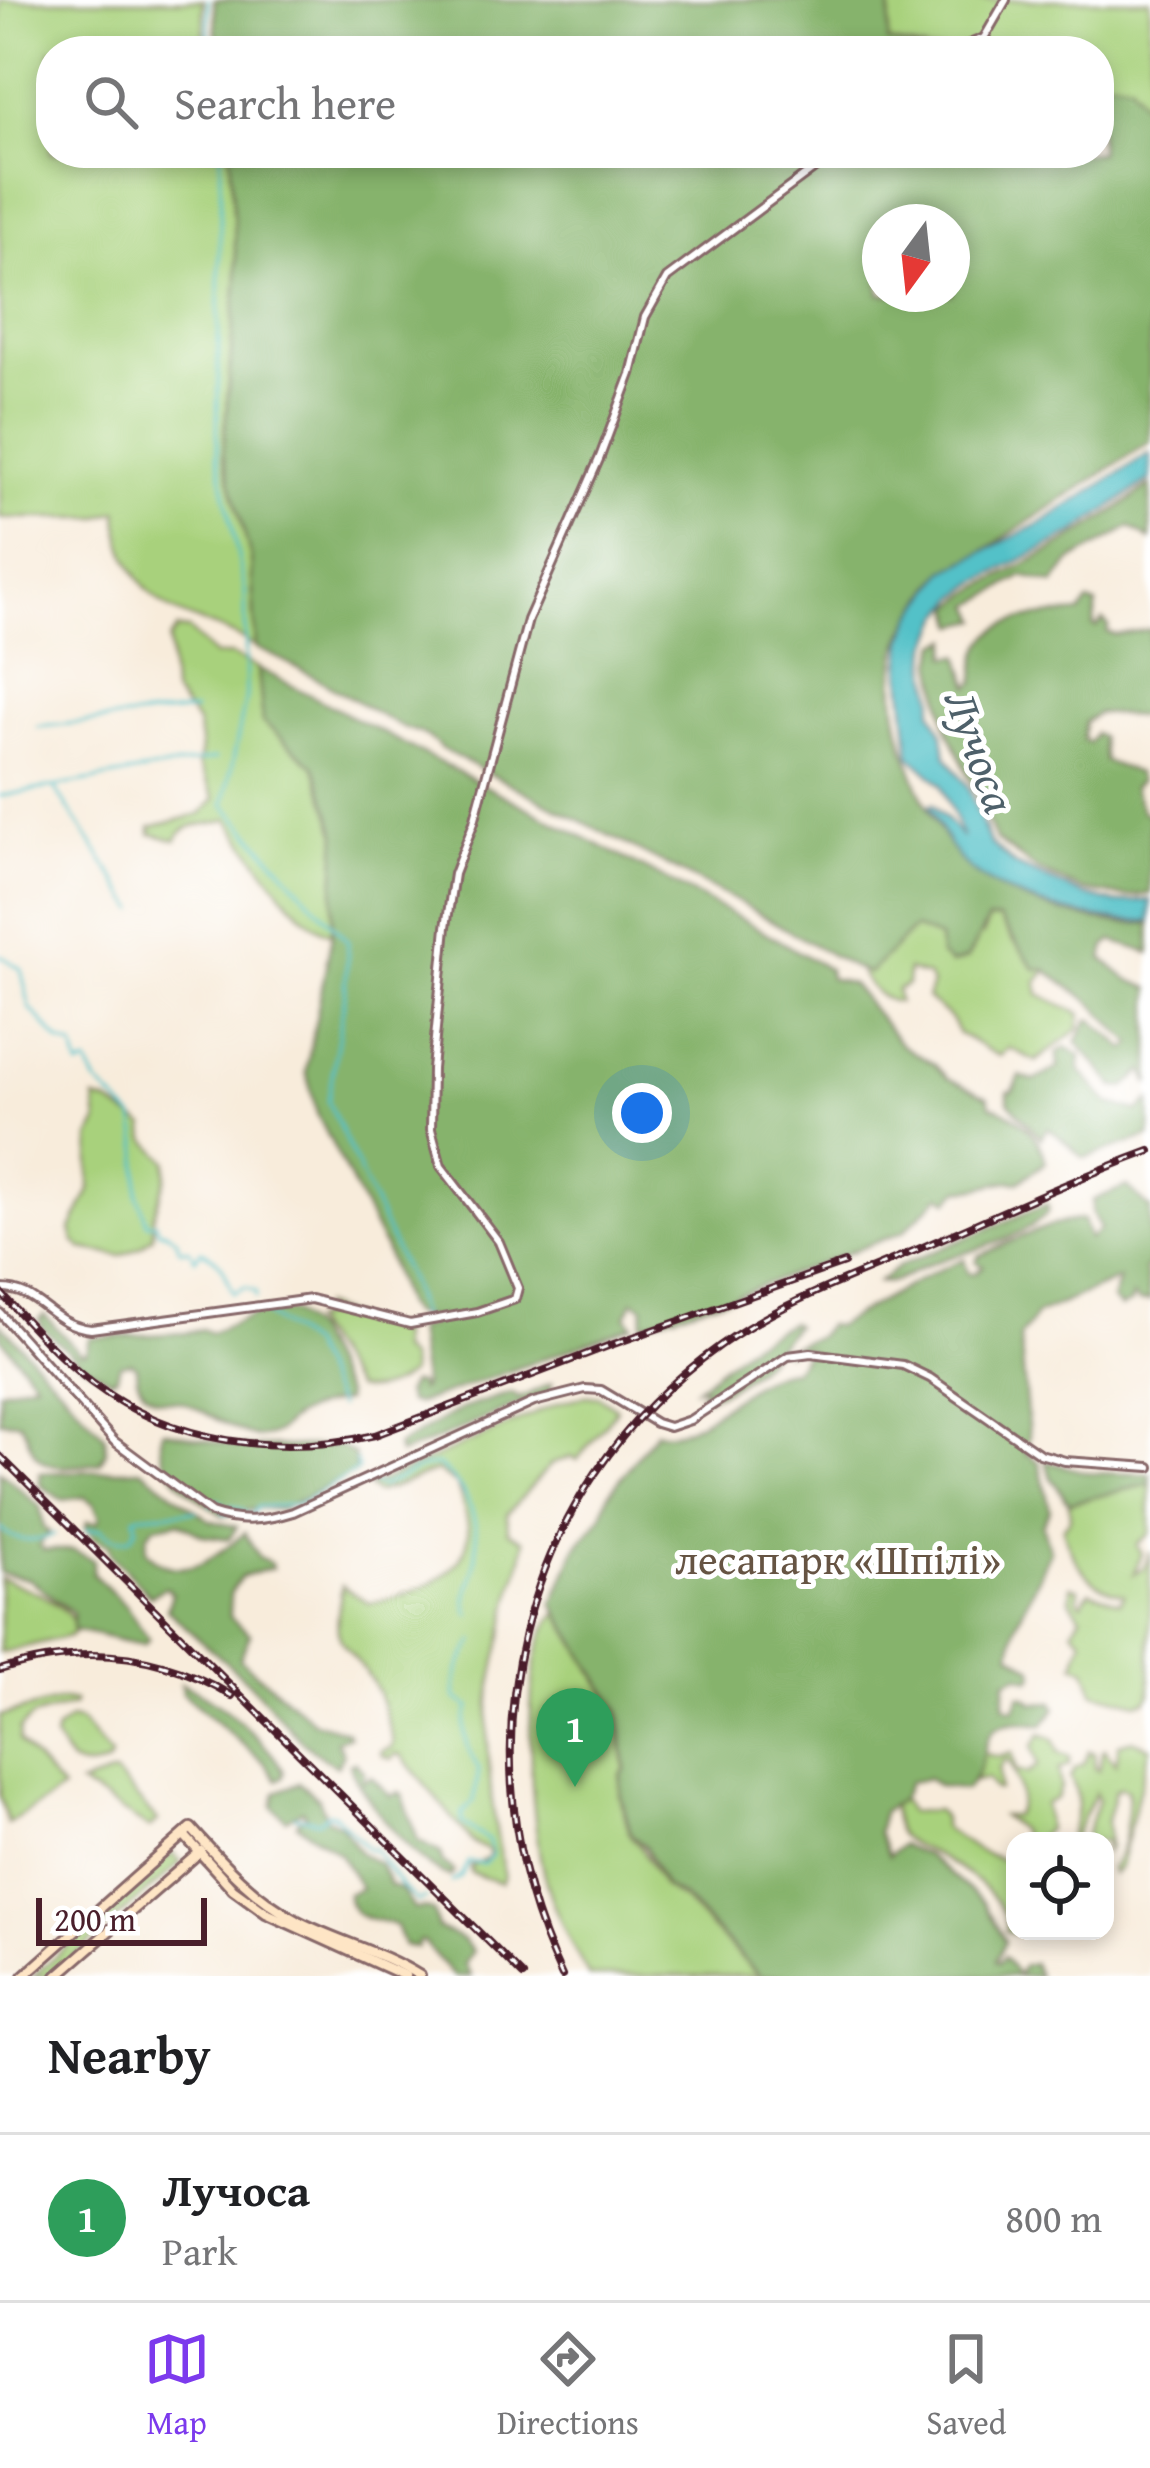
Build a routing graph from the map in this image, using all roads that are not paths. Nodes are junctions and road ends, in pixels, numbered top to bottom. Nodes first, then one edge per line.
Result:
1 (1006, 0) edge
2 (985, 36) edge
3 (815, 168) edge
4 (0, 1289) edge
5 (0, 1313) edge
6 (1150, 1468) edge
7 (203, 1849) junction
8 (24, 1976) edge
9 (57, 1976) edge
10 (405, 1976) edge
11 (420, 1976) edge

1 - 2 street
3 - 4 street
5 - 6 street
7 - 8 main road
7 - 9 main road
7 - 10 main road
7 - 11 main road

